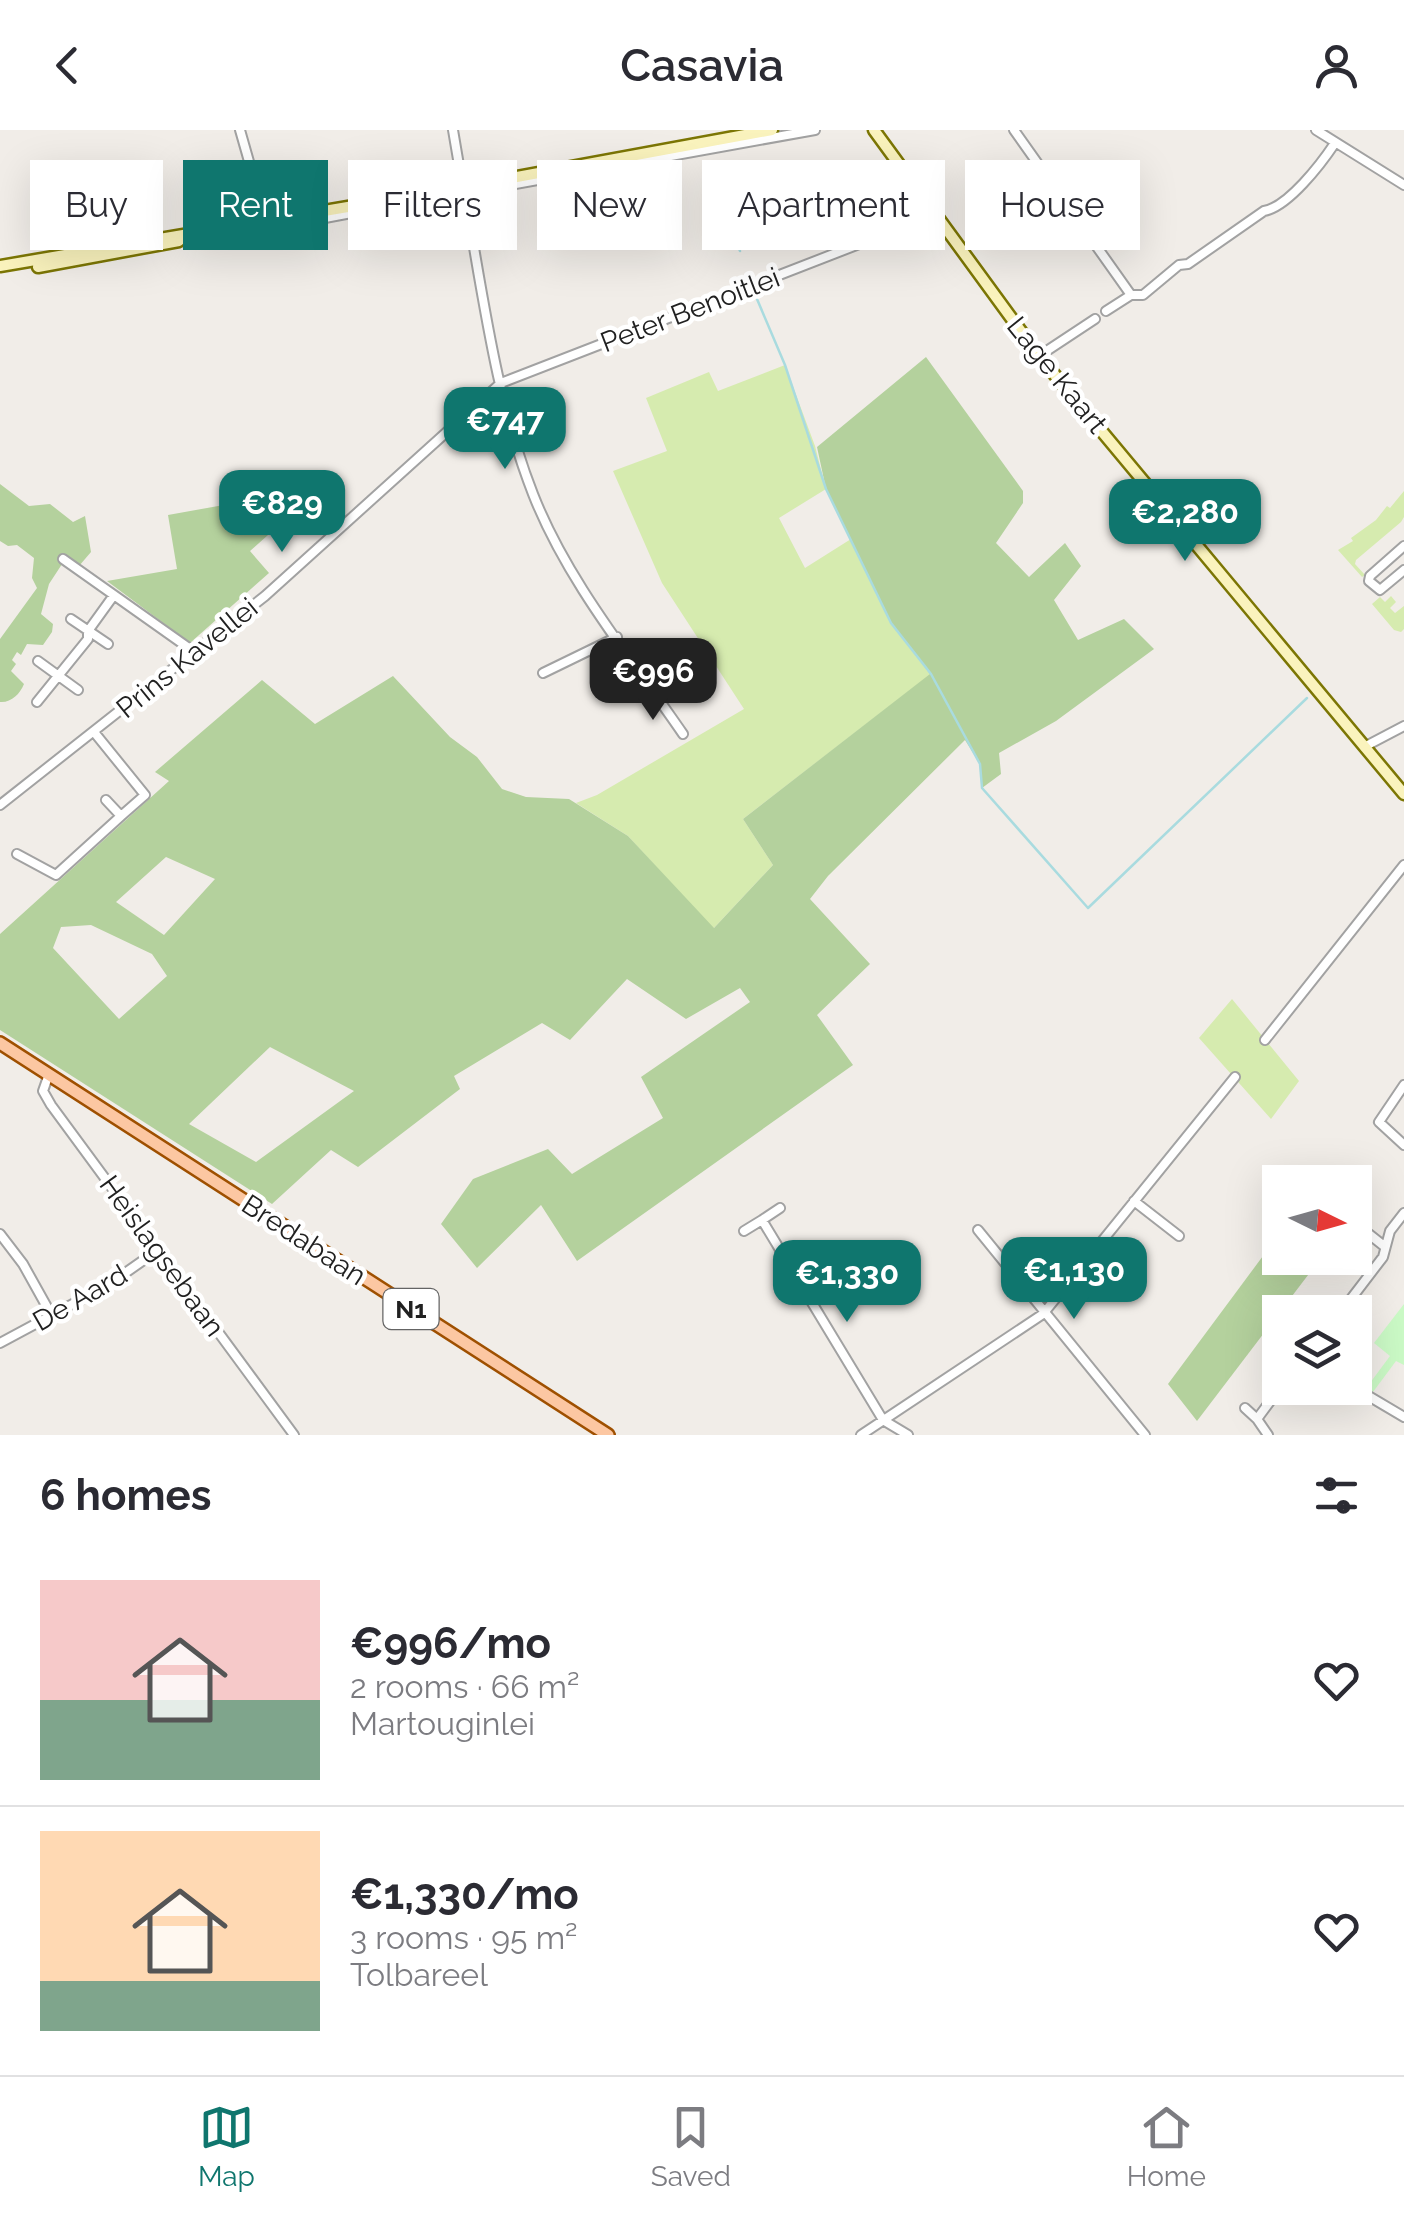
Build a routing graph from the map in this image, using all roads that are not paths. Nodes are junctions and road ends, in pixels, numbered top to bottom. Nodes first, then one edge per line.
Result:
1 (240, 130) edge
2 (453, 130) edge
3 (772, 130) edge
4 (815, 130) edge
5 (873, 130) edge
6 (1014, 130) edge
7 (1316, 130) edge
8 (1335, 143) junction
9 (249, 160) edge
10 (458, 160) edge
11 (895, 160) edge
12 (517, 181) edge
13 (517, 182) edge
14 (1404, 185) edge
15 (348, 211) edge
16 (945, 230) edge
17 (475, 250) edge
18 (844, 250) edge
19 (0, 270) edge
20 (1131, 295) junction
21 (1106, 311) dead end
22 (1094, 319) dead end
23 (1039, 356) junction
24 (501, 383) junction
25 (1404, 546) edge
26 (63, 559) dead end
27 (1404, 570) edge
28 (114, 595) junction
29 (70, 618) dead end
30 (88, 630) junction
31 (617, 638) junction
32 (108, 644) dead end
33 (193, 651) junction
34 (38, 662) dead end
35 (543, 673) dead end
36 (58, 676) junction
37 (78, 690) dead end
38 (37, 702) dead end
39 (1404, 726) edge
40 (94, 732) junction
41 (683, 734) dead end
42 (1364, 747) junction
43 (1404, 794) edge
44 (106, 800) dead end
45 (0, 805) edge
46 (121, 816) junction
47 (17, 854) dead end
48 (1404, 865) edge
49 (1265, 1040) dead end
50 (0, 1043) edge
51 (49, 1074) junction
52 (1235, 1077) dead end
53 (1404, 1085) edge
54 (1404, 1145) edge
55 (1134, 1201) junction
56 (780, 1208) dead end
57 (1404, 1213) edge
58 (762, 1220) junction
59 (978, 1230) dead end
60 (744, 1231) dead end
61 (0, 1234) edge
62 (1180, 1236) dead end
63 (1372, 1237) edge
64 (1384, 1246) junction
65 (158, 1250) junction
66 (1354, 1295) edge
67 (1043, 1314) junction
68 (52, 1316) junction
69 (0, 1343) edge
70 (1372, 1399) edge
71 (1268, 1405) edge
72 (1245, 1408) dead end
73 (1404, 1418) edge
74 (1258, 1419) junction
75 (883, 1420) junction
76 (293, 1435) edge
77 (608, 1435) edge
78 (861, 1435) edge
79 (908, 1435) edge
80 (1144, 1435) edge
81 (1268, 1435) edge

1 - 9 street
2 - 10 street
3 - 12 street
4 - 13 street
5 - 11 street, Lage Kaart
6 - 20 street
7 - 8 street
8 - 14 street
8 - 20 street
15 - 19 street
16 - 23 street, Lage Kaart
17 - 24 street
18 - 24 street, Peter Benoitlei
20 - 21 street
22 - 23 street
23 - 42 street, Lage Kaart
24 - 31 street
24 - 33 street, Prins Kavellei
25 - 27 street
26 - 28 street
28 - 30 street
28 - 33 street
29 - 30 street
30 - 32 street
30 - 36 street
31 - 35 street
31 - 41 street
33 - 40 street, Prins Kavellei
34 - 36 street
36 - 37 street
36 - 38 street
39 - 42 street
40 - 45 street, Prins Kavellei
40 - 46 street
42 - 43 street, Lage Kaart
44 - 46 street
46 - 47 street
48 - 49 street
50 - 51 main road, Bredabaan / N1
51 - 65 street, Heislagsebaan
51 - 77 main road, Bredabaan / N1
52 - 55 street
53 - 54 street
55 - 62 street
55 - 67 street
56 - 58 street
57 - 64 street
58 - 60 street
58 - 75 street
59 - 67 street
61 - 68 street
63 - 64 street
64 - 66 street
65 - 68 street, De Aard
65 - 76 street, Heislagsebaan
67 - 75 street
67 - 80 street
68 - 69 street, De Aard
70 - 73 street
71 - 74 street
72 - 74 street
74 - 81 street
75 - 78 street
75 - 79 street

